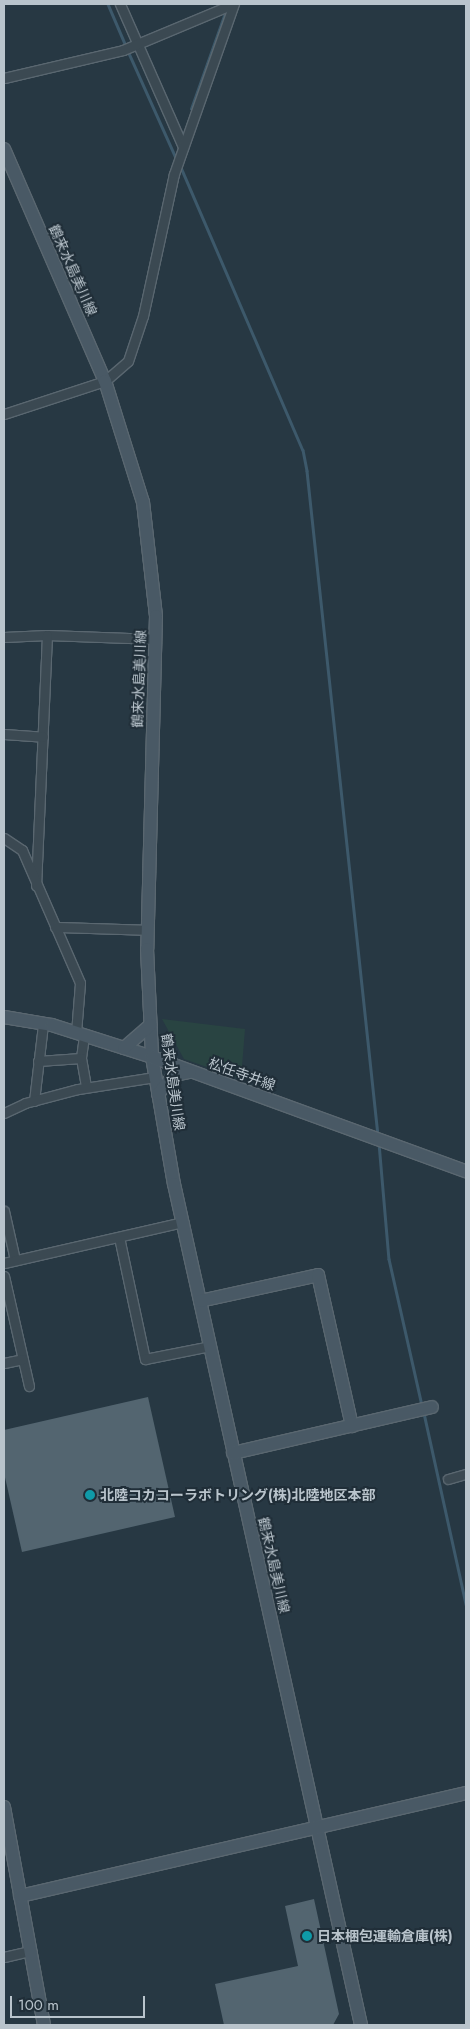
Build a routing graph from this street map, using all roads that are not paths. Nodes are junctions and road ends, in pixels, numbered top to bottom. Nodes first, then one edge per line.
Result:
1 (120, 4) edge
2 (233, 4) edge
3 (134, 45) junction
4 (4, 78) edge
5 (4, 149) edge
6 (182, 150) junction
7 (105, 381) junction
8 (4, 414) edge
9 (48, 634) junction
10 (4, 637) edge
11 (156, 639) junction
12 (4, 734) edge
13 (43, 737) junction
14 (4, 838) edge
15 (36, 886) junction
16 (55, 927) junction
17 (148, 930) junction
18 (4, 1017) edge
19 (43, 1024) junction
20 (150, 1025) junction
21 (80, 1034) junction
22 (124, 1048) junction
23 (152, 1057) junction
24 (81, 1058) junction
25 (38, 1061) junction
26 (192, 1072) junction
27 (155, 1077) junction
28 (86, 1088) junction
29 (158, 1094) junction
30 (34, 1101) junction
31 (4, 1113) edge
32 (466, 1171) edge
33 (4, 1211) edge
34 (183, 1222) junction
35 (119, 1237) junction
36 (15, 1260) junction
37 (4, 1263) edge
38 (4, 1276) edge
39 (200, 1301) junction
40 (7, 1308) edge
41 (210, 1346) junction
42 (22, 1359) junction
43 (4, 1363) edge
44 (29, 1386) dead end
45 (426, 1409) dead end
46 (352, 1426) junction
47 (233, 1453) junction
48 (466, 1474) edge
49 (448, 1479) dead end
50 (466, 1793) edge
51 (4, 1807) edge
52 (317, 1826) junction
53 (20, 1896) junction
54 (30, 1951) junction
55 (4, 1957) edge
56 (44, 2025) edge
57 (361, 2025) edge

1 - 3 street
2 - 3 street
2 - 6 street
3 - 4 street
3 - 6 street
5 - 7 main road, 鶴来水島美川線
6 - 7 street
7 - 8 street
7 - 11 main road, 鶴来水島美川線
9 - 10 street
9 - 11 street
9 - 13 street
11 - 17 main road, 鶴来水島美川線
12 - 13 street
13 - 15 street
14 - 15 street
15 - 16 street
16 - 17 street
16 - 21 street
17 - 20 main road, 鶴来水島美川線
18 - 19 main road, 松任寺井線
19 - 21 main road, 松任寺井線
19 - 25 street
20 - 22 main road
20 - 23 main road, 鶴来水島美川線
21 - 22 main road, 松任寺井線
21 - 24 street
22 - 23 main road, 松任寺井線
23 - 26 main road, 松任寺井線
23 - 27 main road, 鶴来水島美川線
24 - 25 street
24 - 28 street
25 - 30 street
26 - 29 main road
26 - 32 main road, 松任寺井線
27 - 28 street
27 - 29 main road, 鶴来水島美川線
28 - 30 street
29 - 34 main road, 鶴来水島美川線
30 - 31 street
33 - 36 street
34 - 35 street
34 - 39 main road, 鶴来水島美川線
35 - 36 street
35 - 41 street
36 - 37 street
38 - 40 street
39 - 41 main road, 鶴来水島美川線
39 - 46 main road
40 - 42 street
41 - 47 main road, 鶴来水島美川線
42 - 43 street
42 - 44 street
45 - 46 main road
46 - 47 main road
47 - 52 main road, 鶴来水島美川線
48 - 49 street
50 - 52 main road
51 - 53 main road
52 - 53 main road
52 - 57 main road, 鶴来水島美川線
53 - 54 main road
54 - 55 street
54 - 56 main road

